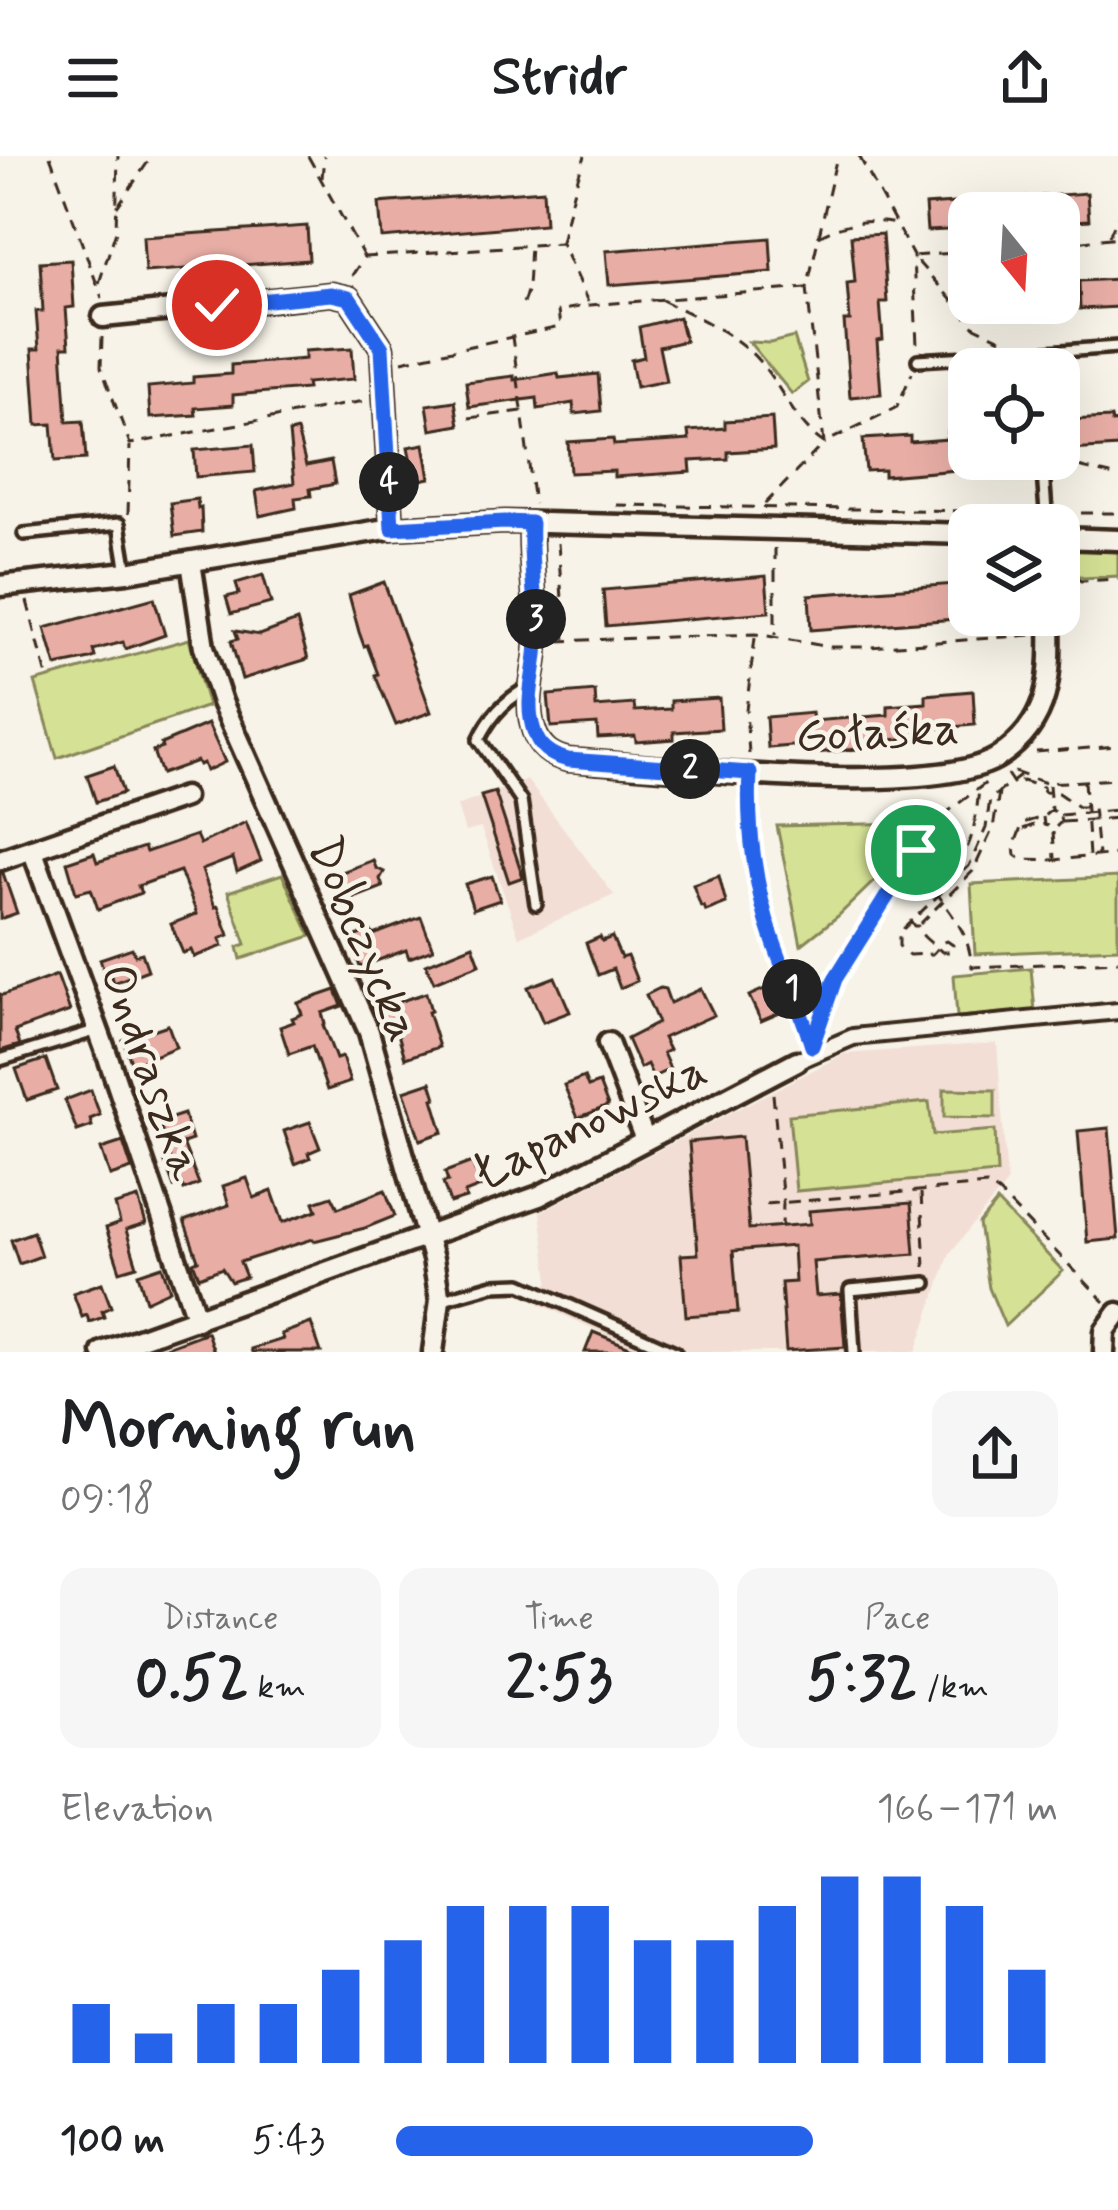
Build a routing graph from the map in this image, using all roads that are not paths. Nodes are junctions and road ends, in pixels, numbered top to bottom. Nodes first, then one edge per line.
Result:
1 (103, 317) road end
2 (1118, 347) edge
3 (1080, 350) edge
4 (948, 358) edge
5 (918, 360) road end
6 (532, 522) junction
7 (392, 528) junction
8 (948, 533) edge
9 (24, 534) dead end
10 (1080, 538) edge
11 (1118, 539) edge
12 (191, 562) junction
13 (127, 572) junction
14 (0, 586) edge
15 (1050, 636) edge
16 (531, 686) junction
17 (184, 797) dead end
18 (32, 849) junction
19 (0, 860) edge
20 (536, 904) dead end
21 (1118, 1011) edge
22 (98, 1030) junction
23 (608, 1042) dead end
24 (0, 1060) edge
25 (797, 1060) joint
26 (645, 1140) junction
27 (427, 1237) junction
28 (926, 1283) road end
29 (440, 1300) junction
30 (1117, 1313) edge
31 (197, 1320) junction
32 (103, 1352) edge
33 (434, 1352) edge
34 (675, 1352) edge
35 (854, 1352) edge
36 (1104, 1352) edge

1 - 7 street
2 - 3 lane
4 - 5 lane
6 - 7 street
6 - 8 street
6 - 16 street, Gołaśka
7 - 12 street
9 - 13 lane
10 - 11 street
12 - 13 street
12 - 27 street, Dobczycka
13 - 14 street
15 - 16 street, Gołaśka
16 - 20 lane
17 - 18 street
18 - 19 street
18 - 22 street, Ondraszka
21 - 25 street, Łapanowska
22 - 24 lane
22 - 31 street, Ondraszka
23 - 26 street
25 - 26 street, Łapanowska
26 - 27 street, Łapanowska
27 - 29 street, Dobczycka
27 - 31 street, Łapanowska
28 - 35 lane
29 - 33 street, Dobczycka
29 - 34 lane
30 - 36 street
31 - 32 street, Łapanowska

